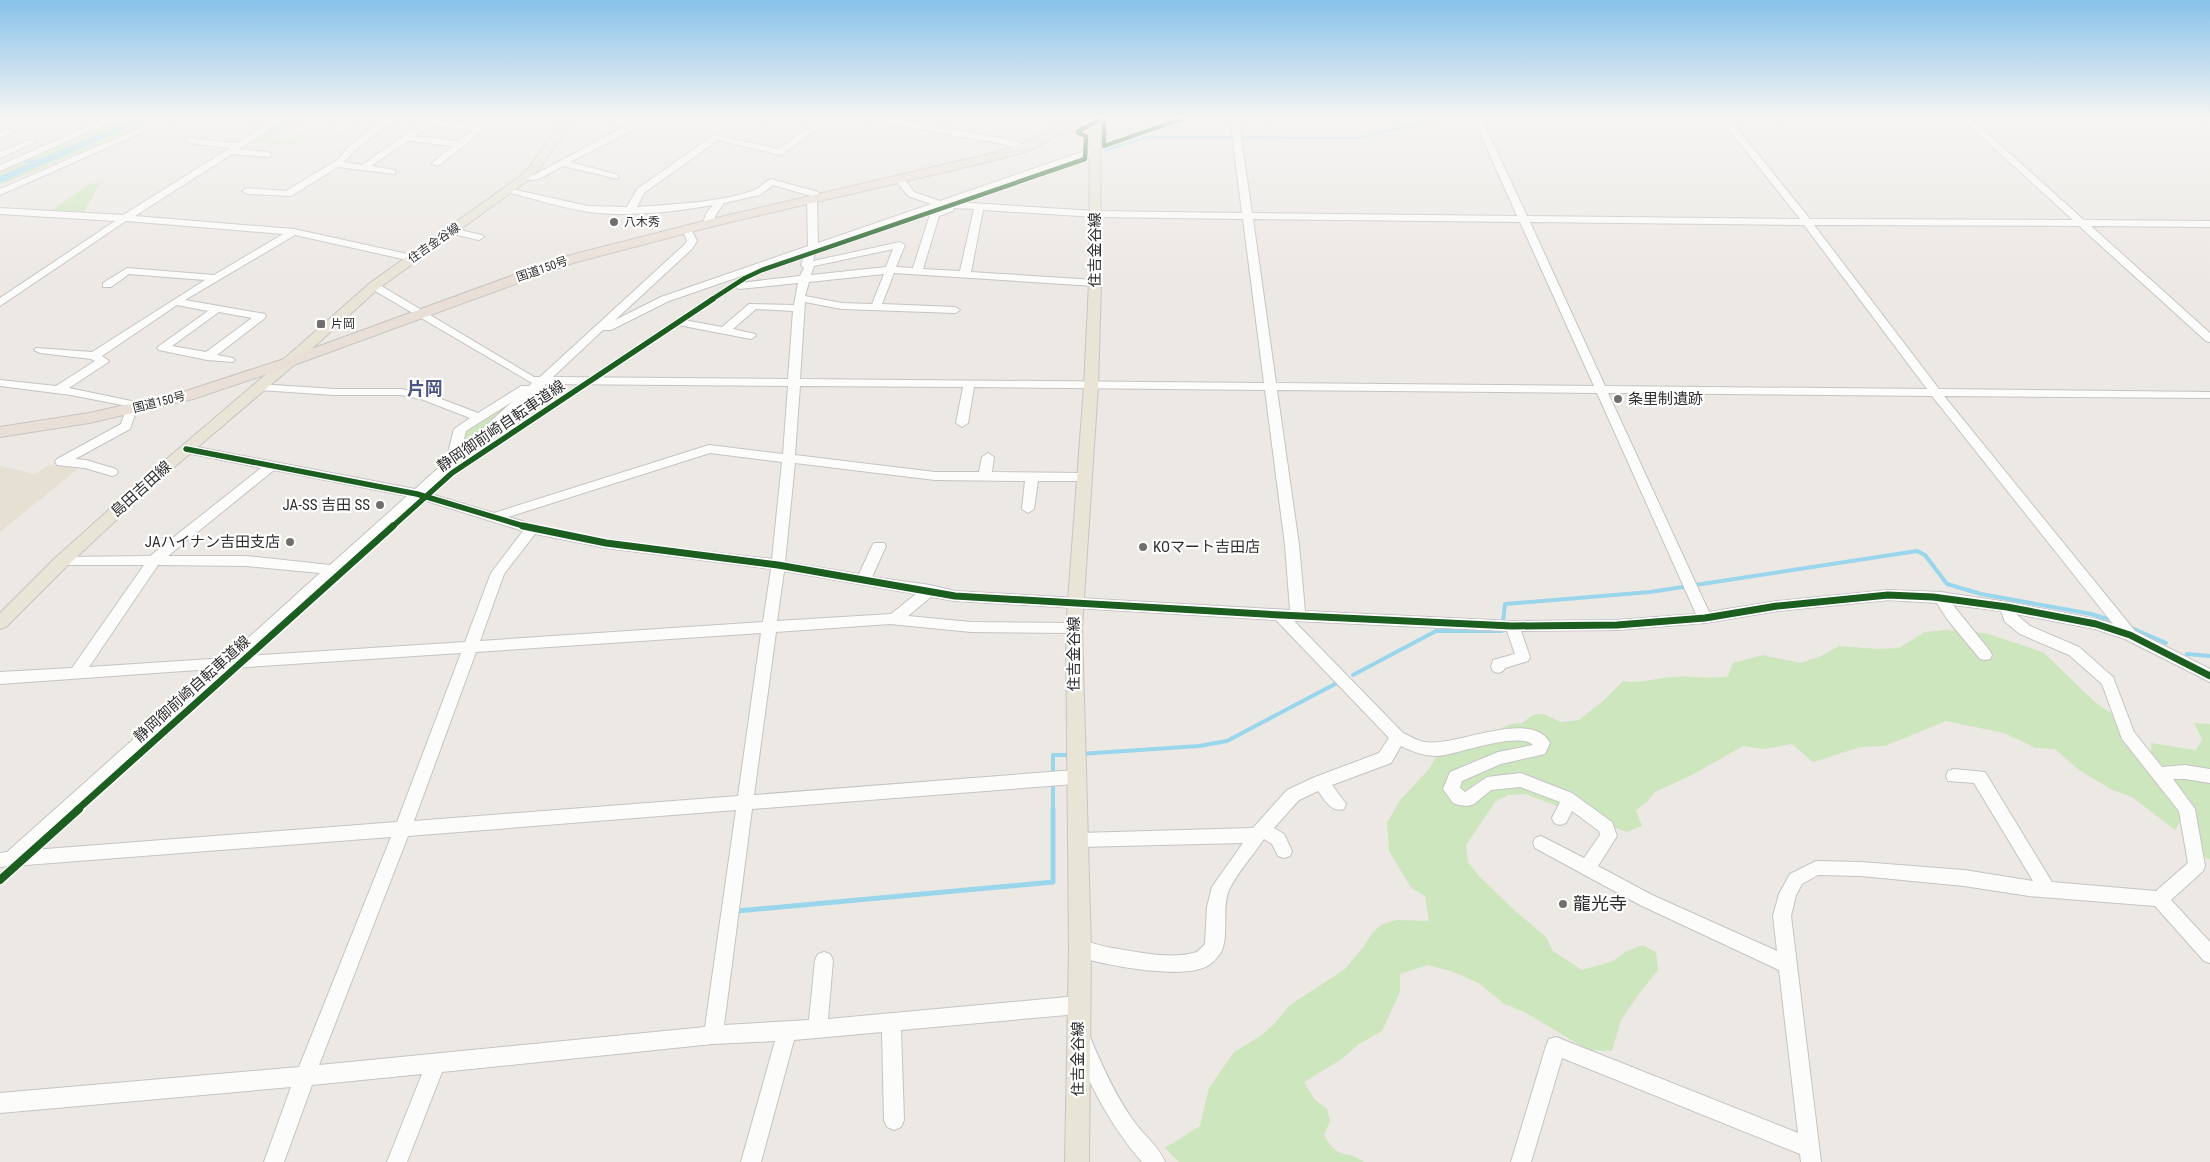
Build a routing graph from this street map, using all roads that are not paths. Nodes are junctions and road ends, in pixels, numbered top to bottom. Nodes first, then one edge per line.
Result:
1 (48, 171) edge
2 (198, 171) edge
3 (325, 171) edge
4 (386, 171) edge
5 (531, 171) edge
6 (547, 171) edge
7 (593, 171) edge
8 (668, 171) edge
9 (931, 171) edge
10 (1035, 171) edge
11 (1096, 171) edge
12 (1241, 171) edge
13 (1502, 171) edge
14 (1766, 171) edge
15 (2024, 171) edge
16 (392, 172) dead end
17 (615, 177) dead end
18 (523, 179) junction
19 (900, 179) junction
20 (510, 190) junction
21 (0, 192) edge
22 (247, 192) dead end
23 (814, 199) junction
24 (721, 201) junction
25 (941, 204) junction
26 (957, 206) junction
27 (979, 208) junction
28 (630, 210) junction
29 (0, 211) edge
30 (1095, 214) junction
31 (1248, 216) junction
32 (125, 218) junction
33 (1524, 220) junction
34 (1806, 222) junction
35 (2082, 223) junction
36 (2210, 224) edge
37 (707, 225) junction
38 (687, 229) junction
39 (451, 231) junction
40 (294, 232) junction
41 (479, 237) dead end
42 (811, 250) junction
43 (412, 258) junction
44 (806, 265) junction
45 (890, 270) junction
46 (917, 272) junction
47 (965, 274) junction
48 (216, 278) junction
49 (803, 279) junction
50 (1095, 283) junction
51 (107, 285) dead end
52 (374, 286) junction
53 (740, 286) dead end
54 (0, 292) edge
55 (14, 293) junction
56 (0, 302) edge
57 (175, 302) junction
58 (800, 303) junction
59 (876, 307) junction
60 (217, 310) junction
61 (955, 310) dead end
62 (419, 313) junction
63 (678, 322) dead end
64 (724, 331) junction
65 (750, 336) dead end
66 (591, 337) junction
67 (2210, 339) edge
68 (40, 350) dead end
69 (94, 356) junction
70 (207, 357) junction
71 (229, 360) dead end
72 (289, 362) junction
73 (793, 381) junction
74 (540, 382) junction
75 (0, 383) edge
76 (970, 384) junction
77 (1091, 386) junction
78 (259, 387) junction
79 (1270, 387) junction
80 (59, 389) junction
81 (1603, 391) junction
82 (1935, 392) junction
83 (2210, 395) edge
84 (136, 408) junction
85 (478, 418) junction
86 (962, 423) dead end
87 (0, 432) edge
88 (186, 449) junction
89 (988, 457) dead end
90 (790, 458) junction
91 (452, 463) junction
92 (272, 465) junction
93 (112, 472) dead end
94 (985, 476) junction
95 (1032, 477) junction
96 (1083, 477) junction
97 (417, 494) junction
98 (1028, 509) dead end
99 (495, 517) junction
100 (532, 529) junction
101 (878, 546) dead end
102 (155, 559) junction
103 (63, 560) junction
104 (778, 565) junction
105 (333, 570) junction
106 (864, 579) junction
107 (930, 590) junction
108 (1942, 598) junction
109 (1075, 602) junction
110 (2006, 607) junction
111 (1280, 615) junction
112 (1298, 616) junction
113 (1706, 618) junction
114 (893, 620) junction
115 (0, 623) edge
116 (1506, 626) junction
117 (769, 628) junction
118 (1074, 628) junction
119 (2125, 629) junction
120 (470, 648) junction
121 (1985, 655) dead end
122 (231, 662) junction
123 (1498, 667) dead end
124 (77, 672) junction
125 (2210, 676) edge
126 (0, 678) edge
127 (1398, 737) junction
128 (1067, 768) junction
129 (2159, 774) junction
130 (1954, 776) dead end
131 (2210, 776) edge
132 (1321, 782) junction
133 (1570, 800) junction
134 (744, 803) junction
135 (1338, 804) dead end
136 (1560, 818) dead end
137 (403, 828) junction
138 (1260, 832) junction
139 (1079, 840) junction
140 (1541, 843) dead end
141 (1284, 850) dead end
142 (4, 862) edge
143 (1587, 868) junction
144 (2047, 889) junction
145 (2160, 899) junction
146 (1080, 949) junction
147 (2210, 955) edge
148 (824, 960) dead end
149 (1788, 965) junction
150 (1078, 1005) junction
151 (891, 1022) junction
152 (818, 1029) junction
153 (787, 1031) junction
154 (1079, 1034) junction
155 (713, 1035) junction
156 (436, 1064) junction
157 (305, 1076) junction
158 (0, 1103) edge
159 (894, 1120) dead end
160 (1810, 1155) edge
161 (274, 1162) edge
162 (397, 1162) edge
163 (751, 1162) edge
164 (1077, 1162) edge
165 (1155, 1162) edge
166 (1521, 1162) edge

1 - 21 street
2 - 32 street
3 - 22 street
4 - 16 street
5 - 18 main road, 住吉金谷線
6 - 18 street
7 - 17 street
8 - 28 street
9 - 19 highway, 国道150号
10 - 25 street
11 - 30 main road, 住吉金谷線
12 - 31 street
13 - 33 street
14 - 34 street
15 - 35 street
18 - 20 main road, 住吉金谷線
19 - 23 highway, 国道150号
19 - 25 street
20 - 28 street
20 - 39 main road, 住吉金谷線
23 - 24 street
23 - 37 highway, 国道150号
23 - 42 street
24 - 28 street
24 - 37 street
25 - 26 street
25 - 42 street
26 - 27 street
26 - 46 street
27 - 30 street
27 - 47 street
29 - 32 street
30 - 31 street
30 - 50 main road, 住吉金谷線
31 - 33 street
31 - 79 street
32 - 40 street
32 - 55 street
33 - 34 street
33 - 81 street
34 - 35 street
34 - 82 street
35 - 36 street
35 - 67 street
37 - 38 highway, 国道150号
38 - 62 highway, 国道150号
38 - 66 street
39 - 41 street
39 - 43 main road, 住吉金谷線
40 - 43 street
40 - 48 street
42 - 44 street
42 - 66 street
43 - 52 main road, 住吉金谷線
44 - 45 street
44 - 49 street
45 - 46 street
45 - 49 street
45 - 59 street
46 - 47 street
47 - 50 street
48 - 51 street
48 - 57 street
49 - 53 street
49 - 58 street
50 - 77 main road, 住吉金谷線
52 - 62 street
52 - 72 main road, 住吉金谷線
54 - 55 street
55 - 56 street
57 - 60 street
57 - 69 street
58 - 59 street
58 - 64 street
58 - 73 street
59 - 61 street
60 - 70 street
60 - 70 street
62 - 72 highway, 国道150号
62 - 74 street
63 - 64 street
64 - 65 street
66 - 74 street
68 - 69 street
69 - 80 street
70 - 71 street
72 - 78 main road, 島田吉田線
72 - 84 highway, 国道150号
73 - 74 street
73 - 76 street
73 - 90 street
74 - 85 street
74 - 91 street
75 - 80 street
76 - 77 street
76 - 86 street
77 - 79 street
77 - 96 main road, 住吉金谷線
78 - 85 street
78 - 88 main road, 島田吉田線
79 - 81 street
79 - 112 street
80 - 84 street
81 - 82 street
81 - 113 street
82 - 83 street
82 - 119 street
84 - 87 highway, 国道150号
84 - 93 street
85 - 91 street
88 - 92 street
88 - 103 main road, 島田吉田線
89 - 94 street
90 - 94 street
90 - 99 street
90 - 104 street
91 - 97 street
92 - 97 street
92 - 102 street
94 - 95 street
95 - 96 street
95 - 98 street
96 - 109 main road, 住吉金谷線
97 - 99 street
97 - 105 street
99 - 100 street
100 - 104 street
100 - 120 street
101 - 106 street
102 - 103 street
102 - 105 street
102 - 124 street
103 - 115 main road, 島田吉田線
104 - 106 street
104 - 117 street
105 - 122 street
106 - 107 street
107 - 109 street
107 - 114 street
108 - 110 street
108 - 113 street
108 - 121 street
109 - 111 street
109 - 118 main road, 住吉金谷線
110 - 119 street
110 - 129 street
111 - 112 street
111 - 127 street
112 - 116 street
113 - 116 street
114 - 117 street
114 - 118 street
116 - 123 street
117 - 120 street
117 - 134 street
118 - 128 main road, 住吉金谷線
119 - 125 street
120 - 122 street
120 - 137 street
122 - 124 street
122 - 142 street
124 - 126 street
127 - 132 street
127 - 133 street
128 - 134 street
128 - 139 main road, 住吉金谷線
129 - 131 street
129 - 145 street
130 - 144 street
132 - 135 street
132 - 138 street
133 - 136 street
133 - 143 street
134 - 137 street
134 - 155 street
137 - 142 street
137 - 157 street
138 - 139 street
138 - 141 street
138 - 146 street
139 - 146 main road, 住吉金谷線
140 - 143 street
143 - 149 street
144 - 145 street
144 - 149 street
145 - 147 street
146 - 150 main road, 住吉金谷線
148 - 152 street
149 - 160 street
150 - 151 street
150 - 154 main road, 住吉金谷線
151 - 152 street
151 - 159 street
152 - 153 street
153 - 155 street
153 - 163 street
154 - 164 main road, 住吉金谷線
154 - 165 street
155 - 156 street
156 - 157 street
156 - 162 street
157 - 158 street
157 - 161 street
160 - 166 street

